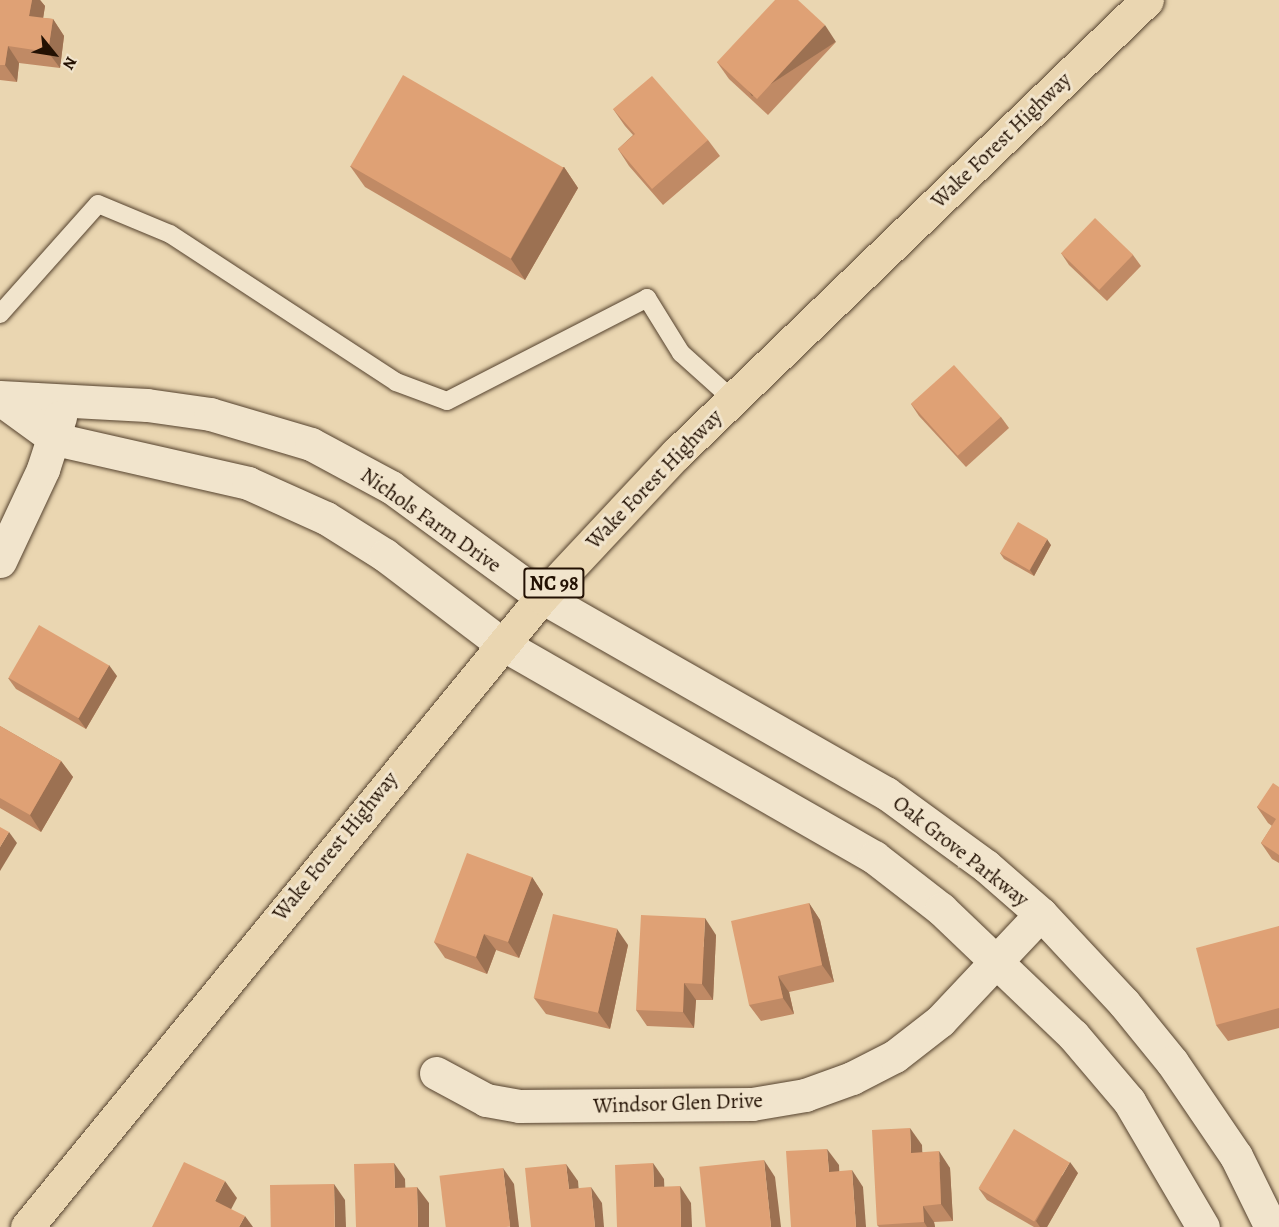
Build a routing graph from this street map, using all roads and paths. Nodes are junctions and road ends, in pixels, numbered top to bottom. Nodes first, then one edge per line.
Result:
1 (1147, 0) edge
2 (0, 314) edge
3 (0, 398) edge
4 (732, 399) junction
5 (64, 401) junction
6 (55, 439) junction
7 (0, 561) edge
8 (542, 597) junction
9 (502, 644) junction
10 (1041, 914) junction
11 (996, 961) junction
12 (436, 1073) dead end
13 (27, 1227) edge
14 (1203, 1227) edge
15 (1271, 1227) edge

1 - 4 highway, Wake Forest Highway / NC 98
2 - 4 lane
3 - 5 street, Nichols Farm Drive
3 - 6 street, Nichols Farm Drive
4 - 8 highway, Wake Forest Highway / NC 98
5 - 6 street
5 - 8 street, Nichols Farm Drive
6 - 7 street
6 - 9 street, Nichols Farm Drive
8 - 9 highway, Wake Forest Highway / NC 98
8 - 10 street, Oak Grove Parkway
9 - 11 street
9 - 13 highway, Wake Forest Highway / NC 98
10 - 11 street, Windsor Glen Drive
10 - 15 street, Oak Grove Parkway
11 - 12 street, Windsor Glen Drive
11 - 14 street

